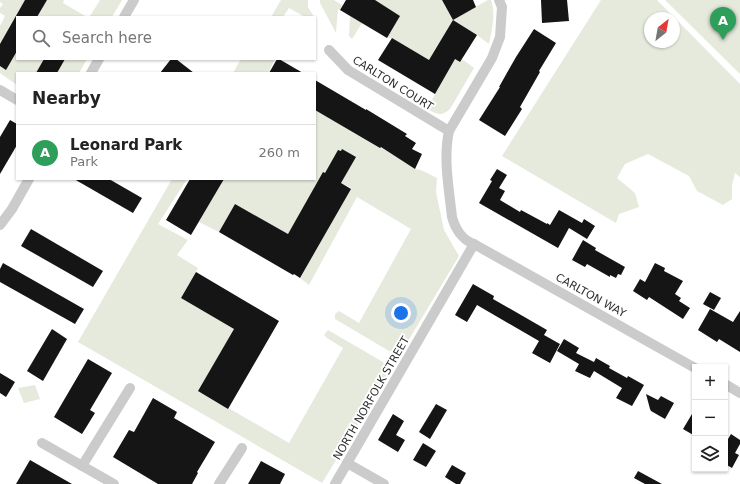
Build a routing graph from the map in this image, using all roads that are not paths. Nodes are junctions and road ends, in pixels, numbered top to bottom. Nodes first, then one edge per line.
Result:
1 (134, 0) edge
2 (499, 0) edge
3 (125, 16) edge
4 (329, 50) dead end
5 (98, 60) edge
6 (92, 72) edge
7 (0, 90) edge
8 (16, 99) edge
9 (449, 131) junction
10 (28, 180) edge
11 (0, 225) edge
12 (474, 244) junction
13 (692, 366) edge
14 (728, 386) edge
15 (130, 388) dead end
16 (740, 393) edge
17 (42, 443) dead end
18 (242, 448) dead end
19 (347, 463) junction
20 (82, 466) junction
21 (114, 484) edge
22 (219, 484) edge
23 (335, 484) edge
24 (384, 484) edge

1 - 3 street
2 - 9 street
4 - 9 street, CARLTON COURT
5 - 6 street
7 - 8 street
9 - 12 street
10 - 11 street
12 - 13 street, CARLTON WAY
12 - 19 street, NORTH NORFOLK STREET
14 - 16 street
15 - 20 street
17 - 20 street
18 - 22 street
19 - 23 street, NORTH NORFOLK STREET
19 - 24 street
20 - 21 street

